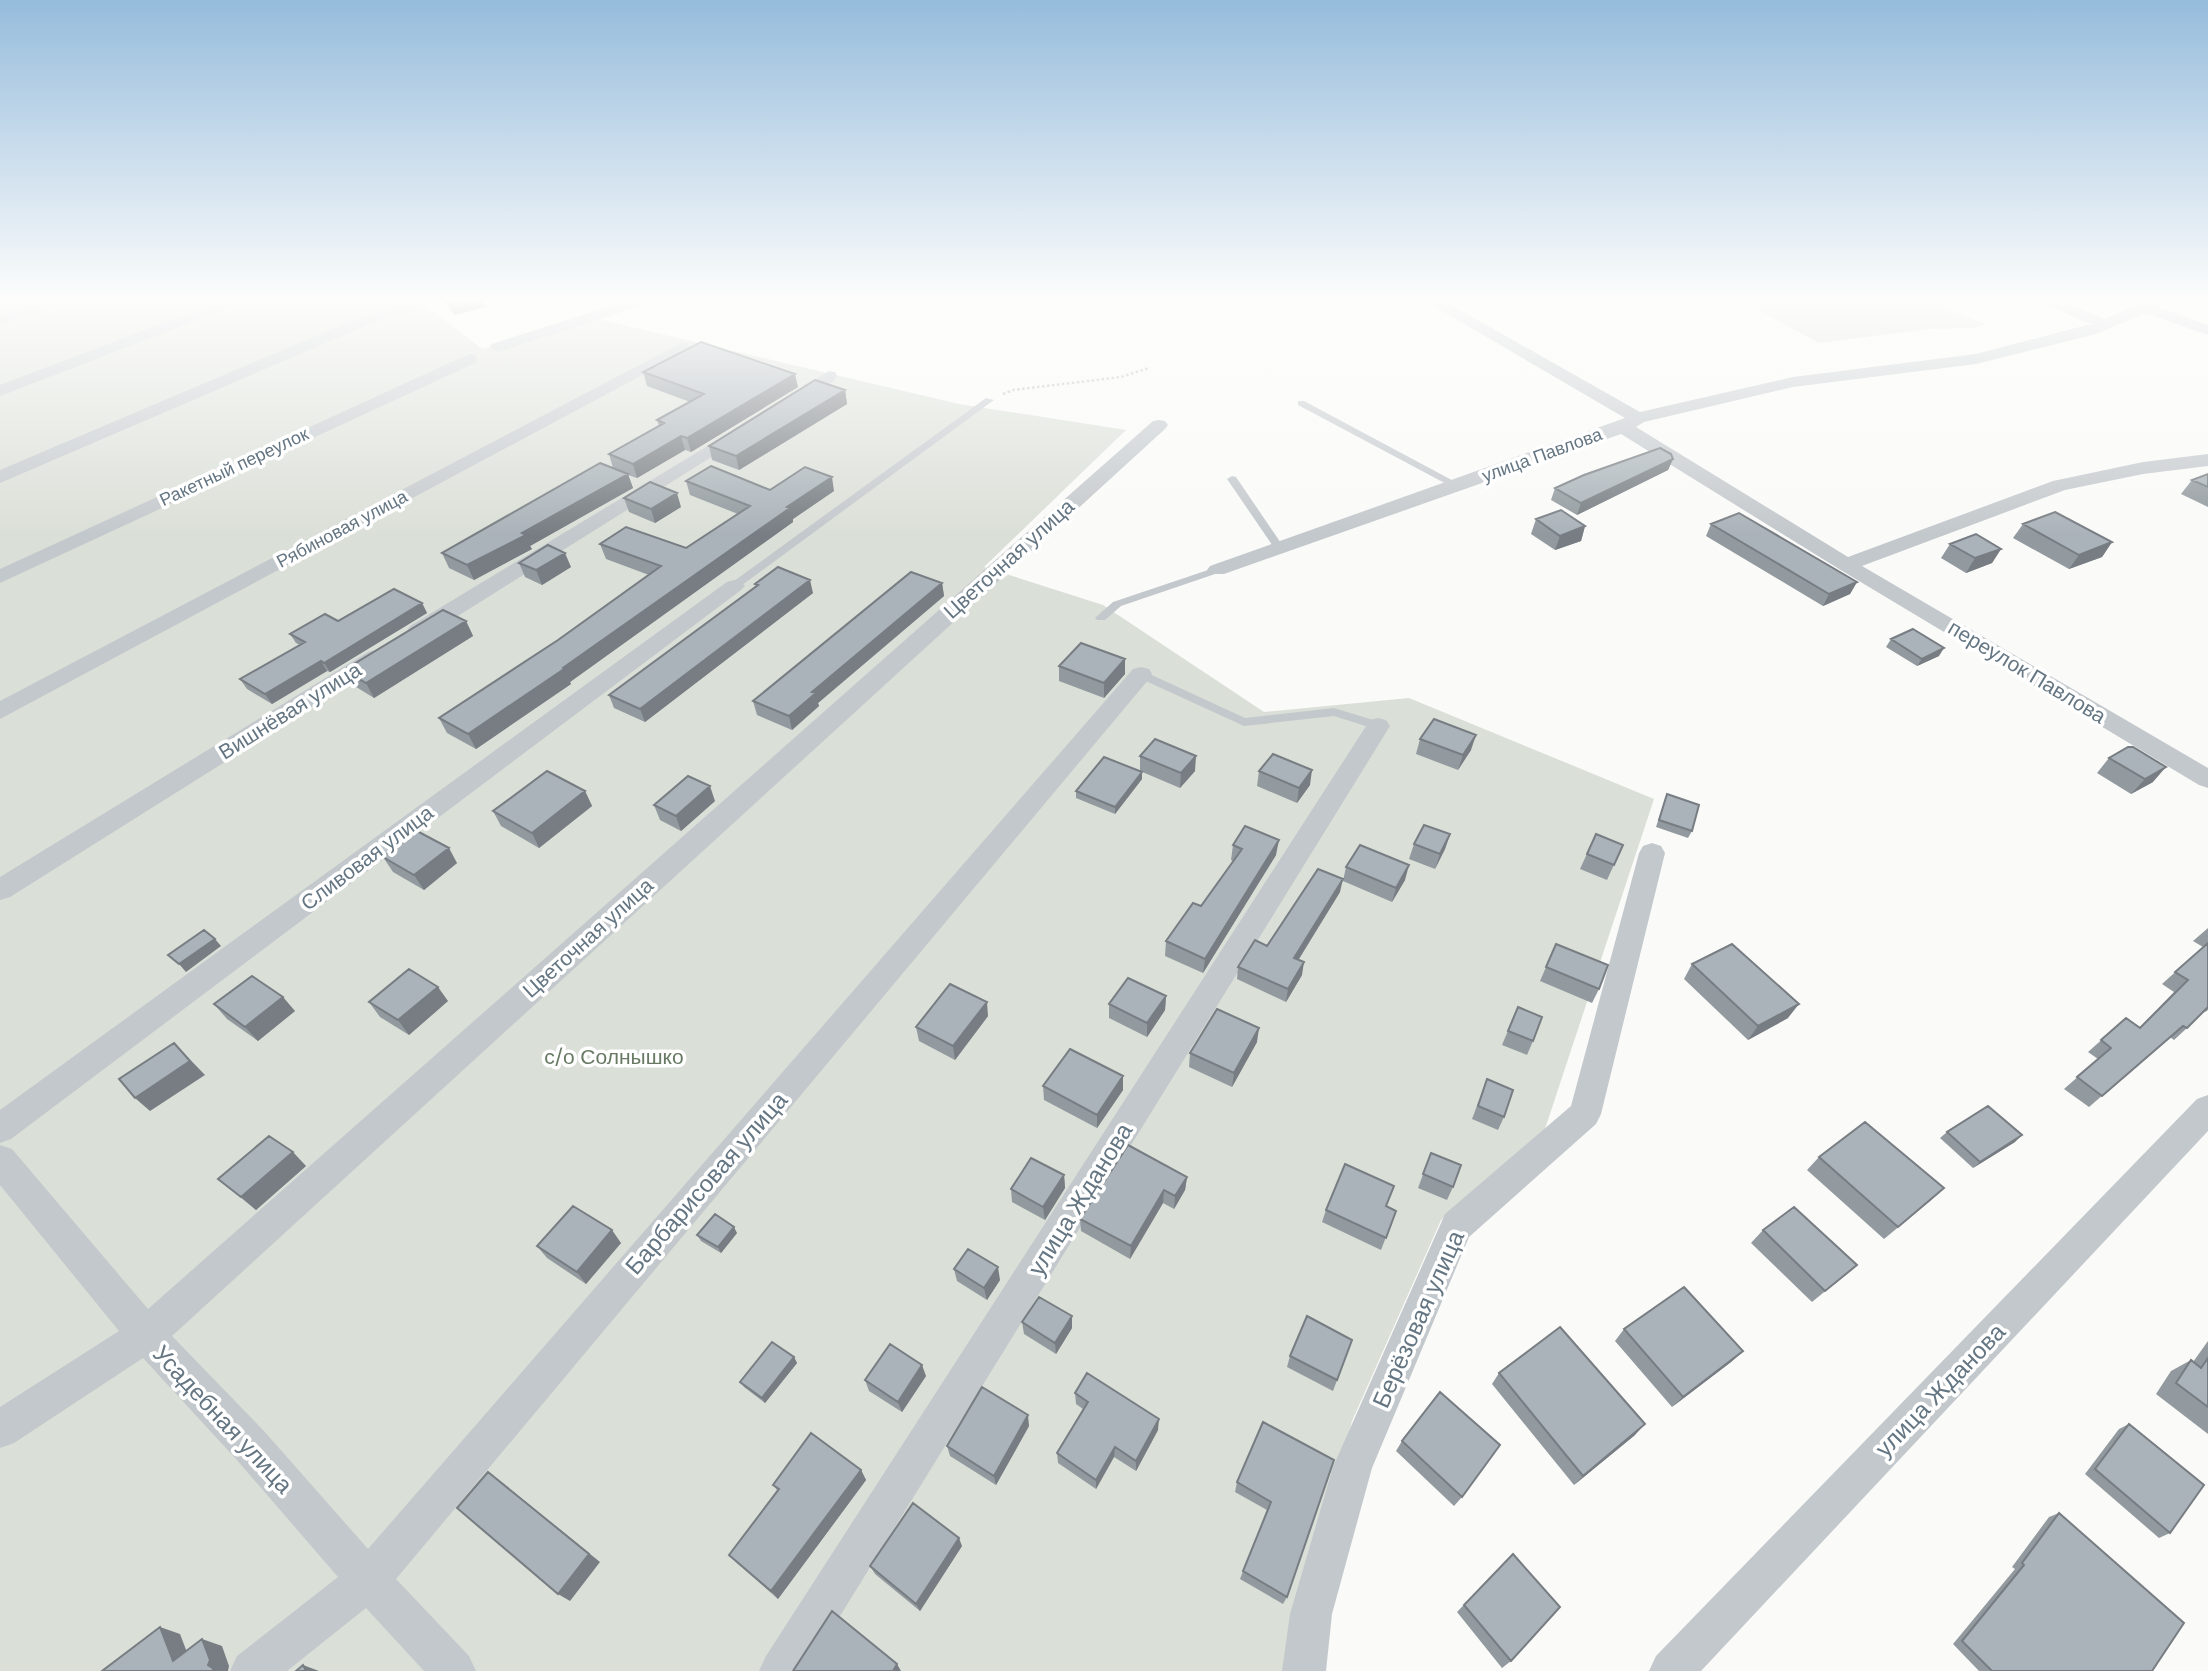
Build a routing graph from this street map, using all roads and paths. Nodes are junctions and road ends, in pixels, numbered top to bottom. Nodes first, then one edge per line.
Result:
1 (31, 379) edge
2 (229, 379) edge
3 (426, 379) edge
4 (623, 379) edge
5 (824, 379) edge
6 (1105, 379) edge
7 (1561, 379) edge
8 (1817, 379) edge
9 (0, 391) edge
10 (989, 400) joint
11 (1301, 403) dead end
12 (1631, 422) junction
13 (1159, 425) dead end
14 (2208, 460) edge
15 (0, 477) edge
16 (1232, 479) dead end
17 (1458, 486) junction
18 (1280, 549) junction
19 (1846, 565) junction
20 (1217, 570) joint
21 (0, 577) edge
22 (734, 586) joint
23 (1101, 618) dead end
24 (1141, 674) joint
25 (0, 711) edge
26 (1378, 726) joint
27 (2208, 779) edge
28 (1652, 853) dead end
29 (0, 890) edge
30 (2208, 1109) edge
31 (0, 1129) edge
32 (0, 1160) edge
33 (146, 1335) junction
34 (0, 1429) edge
35 (368, 1580) junction
36 (252, 1671) edge
37 (454, 1671) edge
38 (781, 1671) edge
39 (1304, 1671) edge
40 (1671, 1671) edge

1 - 9 street
2 - 15 street
3 - 21 street, Ракетный переулок
4 - 25 street, Рябиновая улица
5 - 29 street, Вишнёвая улица
6 - 10 path
7 - 12 street, переулок Павлова
8 - 12 street, улица Павлова
10 - 22 lane
11 - 17 lane
12 - 17 street, улица Павлова
12 - 19 street, переулок Павлова
13 - 33 street, Цветочная улица
14 - 19 street
16 - 18 lane
17 - 18 street, улица Павлова
18 - 20 street, улица Павлова
19 - 27 street, переулок Павлова
20 - 23 lane
22 - 31 street, Сливовая улица
24 - 26 lane
24 - 35 street, Барбарисовая улица
26 - 38 street, улица Жданова
28 - 39 street, Берёзовая улица
30 - 40 street, улица Жданова
32 - 33 street, Усадебная улица
33 - 34 street, Цветочная улица
33 - 35 street, Усадебная улица
35 - 36 street, Барбарисовая улица
35 - 37 street, Усадебная улица

